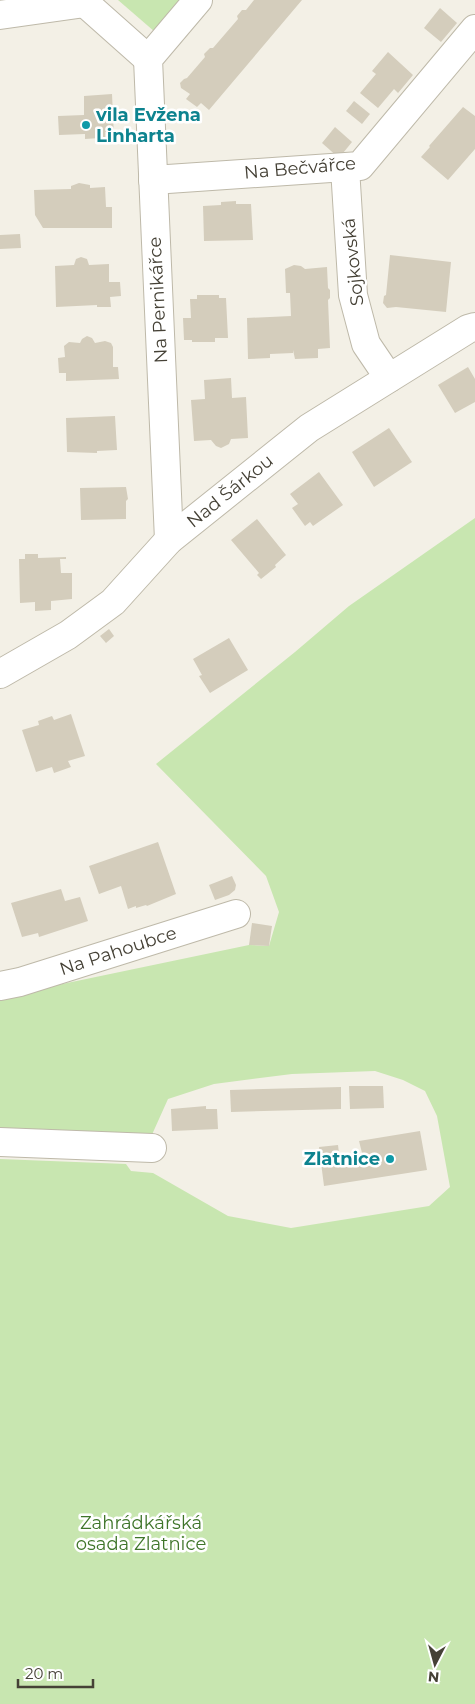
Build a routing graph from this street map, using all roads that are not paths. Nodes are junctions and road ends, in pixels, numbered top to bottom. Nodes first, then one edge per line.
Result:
1 (198, 0) edge
2 (86, 2) edge
3 (0, 15) edge
4 (475, 30) edge
5 (148, 59) junction
6 (345, 168) junction
7 (153, 180) junction
8 (475, 327) edge
9 (389, 378) junction
10 (169, 540) junction
11 (0, 674) edge
12 (236, 914) dead end
13 (0, 986) edge
14 (0, 1142) edge
15 (152, 1148) dead end

1 - 5 street
2 - 3 street
2 - 5 street
4 - 6 street, Na Bečvářce
5 - 7 street, Na Pernikářce
6 - 7 street, Na Bečvářce
6 - 9 street, Sojkovská
7 - 10 street, Na Pernikářce
8 - 9 street, Nad Šárkou
9 - 10 street, Nad Šárkou
10 - 11 street, Nad Šárkou
12 - 13 street, Na Pahoubce
14 - 15 street

